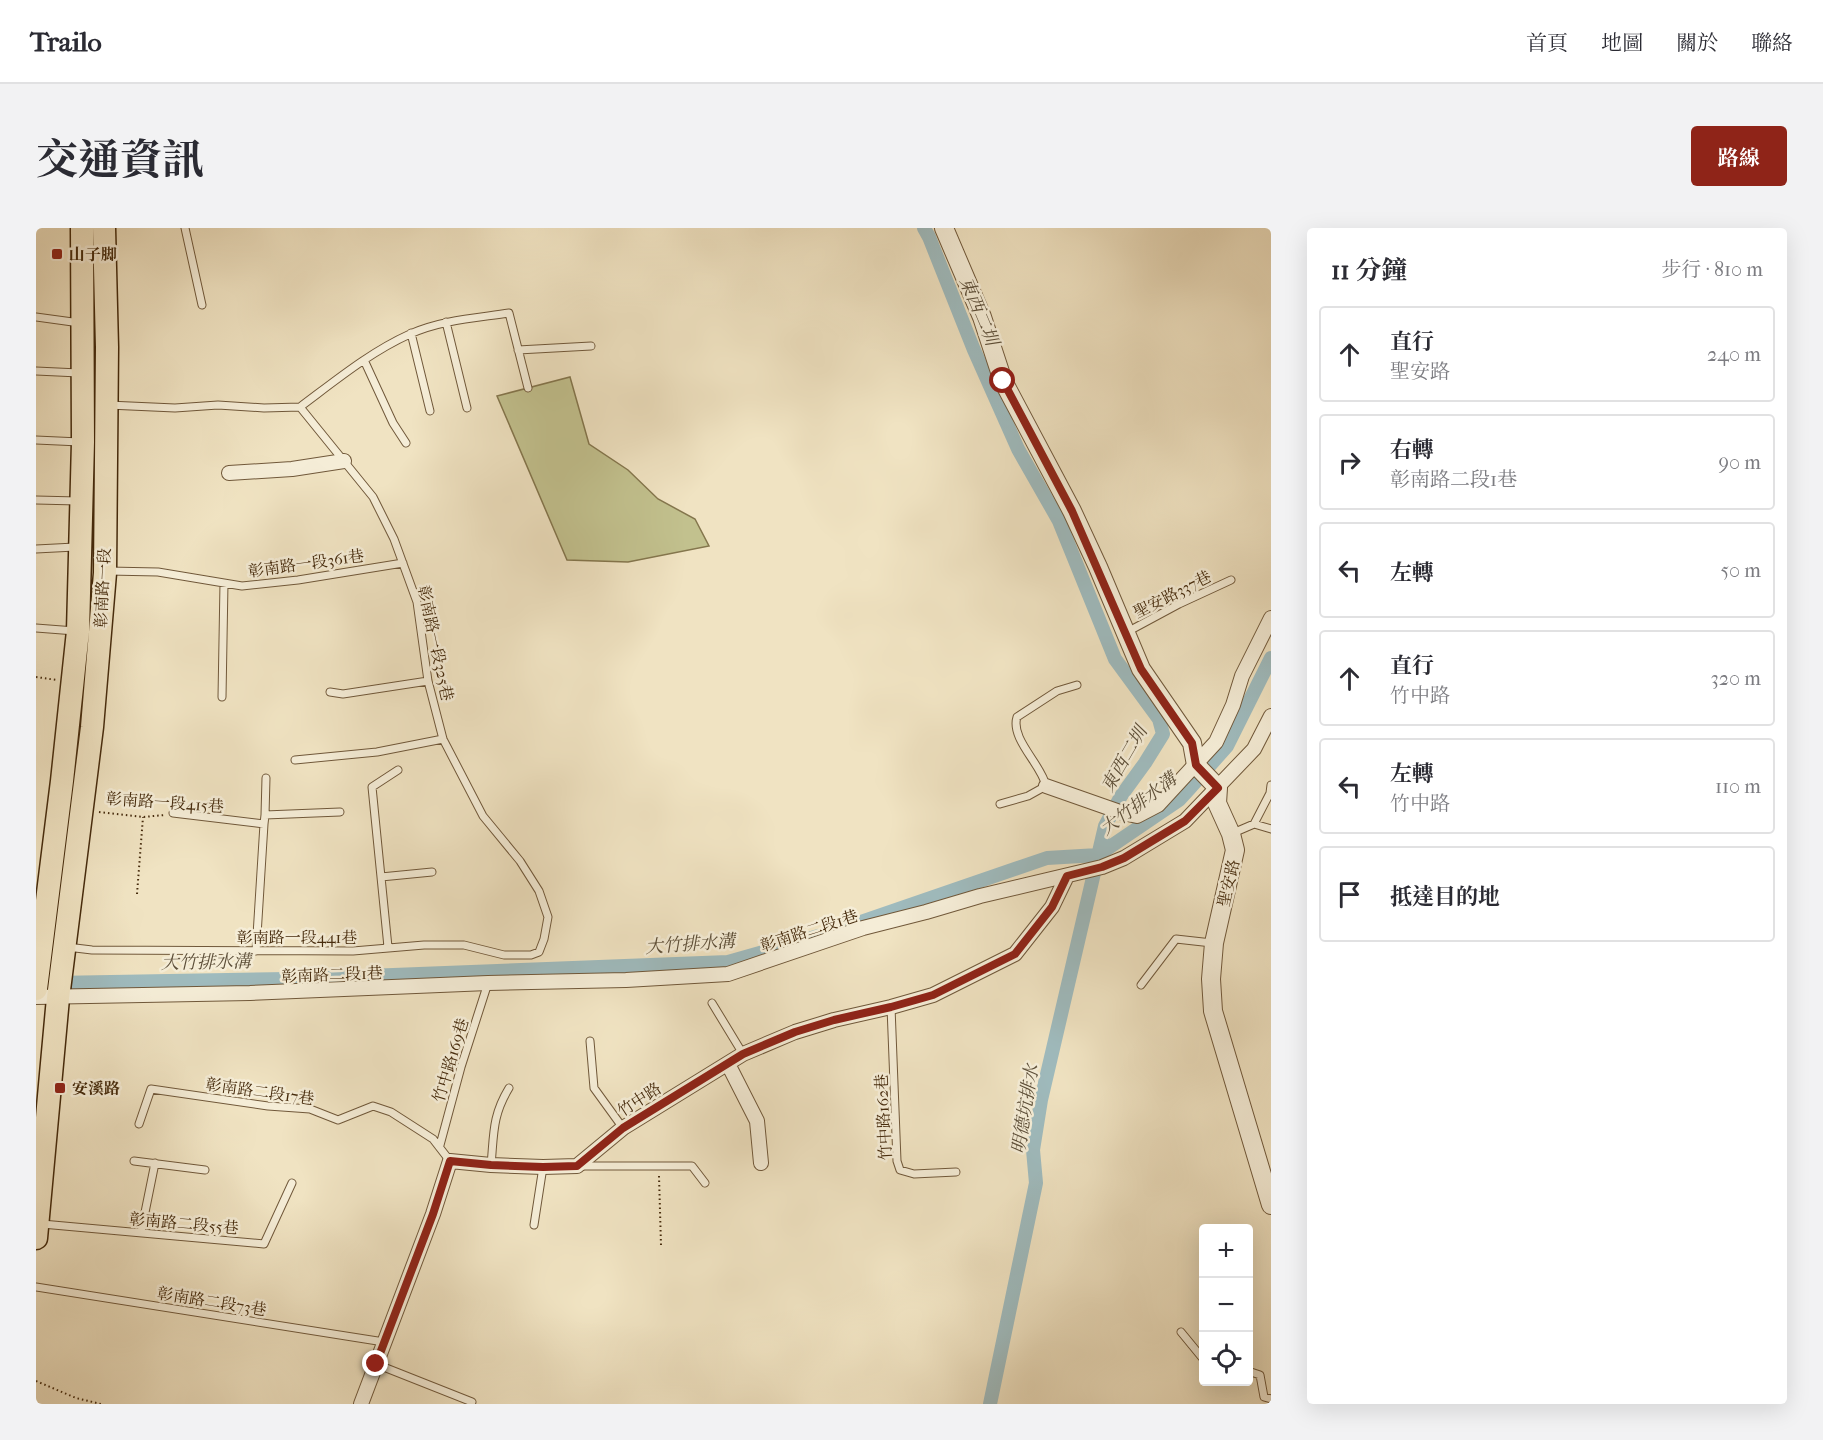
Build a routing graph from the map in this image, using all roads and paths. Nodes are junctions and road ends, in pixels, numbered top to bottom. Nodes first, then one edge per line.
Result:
1 (82, 228) edge
2 (104, 228) edge
3 (185, 228) edge
4 (944, 228) edge
5 (202, 305) dead end
6 (36, 317) edge
7 (446, 322) junction
8 (82, 324) junction
9 (411, 333) junction
10 (591, 346) dead end
11 (518, 351) junction
12 (364, 360) junction
13 (36, 371) edge
14 (82, 374) junction
15 (528, 388) dead end
16 (94, 405) junction
17 (300, 407) junction
18 (467, 408) dead end
19 (430, 411) dead end
20 (36, 440) edge
21 (83, 442) junction
22 (406, 443) dead end
23 (344, 461) junction
24 (229, 473) dead end
25 (36, 500) edge
26 (82, 501) junction
27 (81, 547) junction
28 (36, 549) edge
29 (403, 563) junction
30 (105, 571) junction
31 (1231, 580) dead end
32 (224, 583) junction
33 (1271, 618) edge
34 (36, 628) edge
35 (78, 631) junction
36 (1125, 633) junction
37 (428, 681) junction
38 (1077, 685) dead end
39 (330, 692) dead end
40 (222, 697) dead end
41 (1271, 716) edge
42 (443, 739) junction
43 (295, 759) dead end
44 (1196, 765) junction
45 (398, 770) dead end
46 (266, 778) dead end
47 (1271, 785) edge
48 (1046, 786) junction
49 (1218, 788) junction
50 (1000, 804) dead end
51 (81, 810) junction
52 (340, 812) dead end
53 (173, 813) joint
54 (265, 815) junction
55 (143, 817) junction
56 (264, 824) junction
57 (1254, 824) junction
58 (1271, 829) edge
59 (1231, 834) junction
60 (432, 872) dead end
61 (1067, 876) junction
62 (381, 877) junction
63 (137, 894) dead end
64 (46, 942) edge
65 (1214, 943) junction
66 (388, 947) junction
67 (256, 951) junction
68 (531, 955) joint
69 (488, 983) junction
70 (1141, 985) dead end
71 (36, 989) edge
72 (47, 998) edge
73 (712, 1003) dead end
74 (891, 1007) junction
75 (590, 1041) dead end
76 (743, 1054) junction
77 (44, 1061) edge
78 (728, 1064) junction
79 (509, 1088) dead end
80 (139, 1124) dead end
81 (623, 1128) junction
82 (440, 1145) junction
83 (134, 1161) dead end
84 (450, 1161) junction
85 (155, 1162) junction
86 (761, 1164) dead end
87 (491, 1165) junction
88 (577, 1166) junction
89 (659, 1166) junction
90 (543, 1167) junction
91 (205, 1170) dead end
92 (956, 1172) dead end
93 (292, 1183) dead end
94 (705, 1183) dead end
95 (1268, 1186) edge
96 (1271, 1205) edge
97 (534, 1225) dead end
98 (36, 1228) edge
99 (141, 1232) junction
100 (661, 1245) dead end
101 (36, 1287) edge
102 (1181, 1332) dead end
103 (384, 1341) junction
104 (1199, 1355) edge
105 (376, 1364) junction
106 (1253, 1372) edge
107 (36, 1381) edge
108 (1271, 1399) edge
109 (101, 1404) edge
110 (361, 1404) edge
111 (471, 1404) edge

1 - 8 main road, 彰南路一段
2 - 16 main road, 彰南路一段
3 - 5 lane
4 - 36 street
6 - 8 lane
7 - 9 lane
7 - 11 lane
7 - 18 lane
8 - 14 main road, 彰南路一段
9 - 12 lane
9 - 19 lane
10 - 11 lane
11 - 15 lane
12 - 17 lane
12 - 22 lane
13 - 14 lane
14 - 16 main road, 彰南路一段
16 - 17 lane
16 - 21 main road, 彰南路一段
16 - 30 main road, 彰南路一段
17 - 23 lane, 彰南路一段325巷
20 - 21 lane
21 - 26 main road, 彰南路一段
23 - 24 street
23 - 29 lane, 彰南路一段325巷
25 - 26 lane
26 - 27 main road, 彰南路一段
27 - 28 lane
27 - 35 main road, 彰南路一段
29 - 32 lane, 彰南路一段361巷
29 - 37 lane, 彰南路一段325巷
30 - 32 lane, 彰南路一段361巷
30 - 51 main road, 彰南路一段
31 - 36 lane, 聖安路337巷
32 - 40 lane
33 - 44 street
34 - 35 lane
35 - 64 main road, 彰南路一段
36 - 44 street
37 - 39 lane
37 - 42 lane, 彰南路一段325巷
38 - 48 lane
41 - 49 street, 彰南路二段1巷
42 - 43 lane
42 - 68 lane, 彰南路一段325巷
44 - 48 street
44 - 49 street
45 - 62 lane
46 - 54 lane
47 - 57 lane
48 - 50 lane
49 - 59 street, 聖安路
49 - 61 street, 彰南路二段1巷
51 - 55 path, 彰南路一段415巷
51 - 64 main road, 彰南路一段
52 - 54 lane
53 - 55 path, 彰南路一段415巷
53 - 56 lane, 彰南路一段415巷
54 - 56 lane
55 - 63 path
56 - 67 lane
57 - 58 lane
57 - 59 lane
59 - 65 street, 聖安路
60 - 62 lane
61 - 69 street, 彰南路二段1巷
61 - 74 street, 竹中路
62 - 66 lane
64 - 67 lane, 彰南路一段441巷
64 - 71 main road
64 - 72 main road
65 - 70 lane
65 - 95 street, 聖安路
66 - 67 lane, 彰南路一段441巷
66 - 68 lane, 彰南路一段441巷
69 - 72 street, 彰南路二段1巷
69 - 82 lane, 竹中路169巷
72 - 77 main road
73 - 76 lane
74 - 76 street, 竹中路
74 - 92 lane, 竹中路162巷
75 - 81 lane
76 - 78 street, 竹中路
77 - 98 main road
78 - 81 street, 竹中路
78 - 86 street
79 - 87 lane
80 - 82 lane, 彰南路二段17巷
81 - 88 street, 竹中路
82 - 84 lane, 彰南路二段17巷
83 - 85 lane
84 - 87 street
84 - 103 street
85 - 91 lane
85 - 99 lane
87 - 90 street
88 - 89 lane
88 - 90 street
89 - 94 lane
89 - 100 path
90 - 97 lane
93 - 99 lane, 彰南路二段55巷
95 - 96 street, 聖安路
98 - 99 lane, 彰南路二段55巷
101 - 103 lane, 彰南路二段73巷
102 - 104 lane
103 - 105 street
105 - 110 street
105 - 111 lane
106 - 108 lane
107 - 109 path

